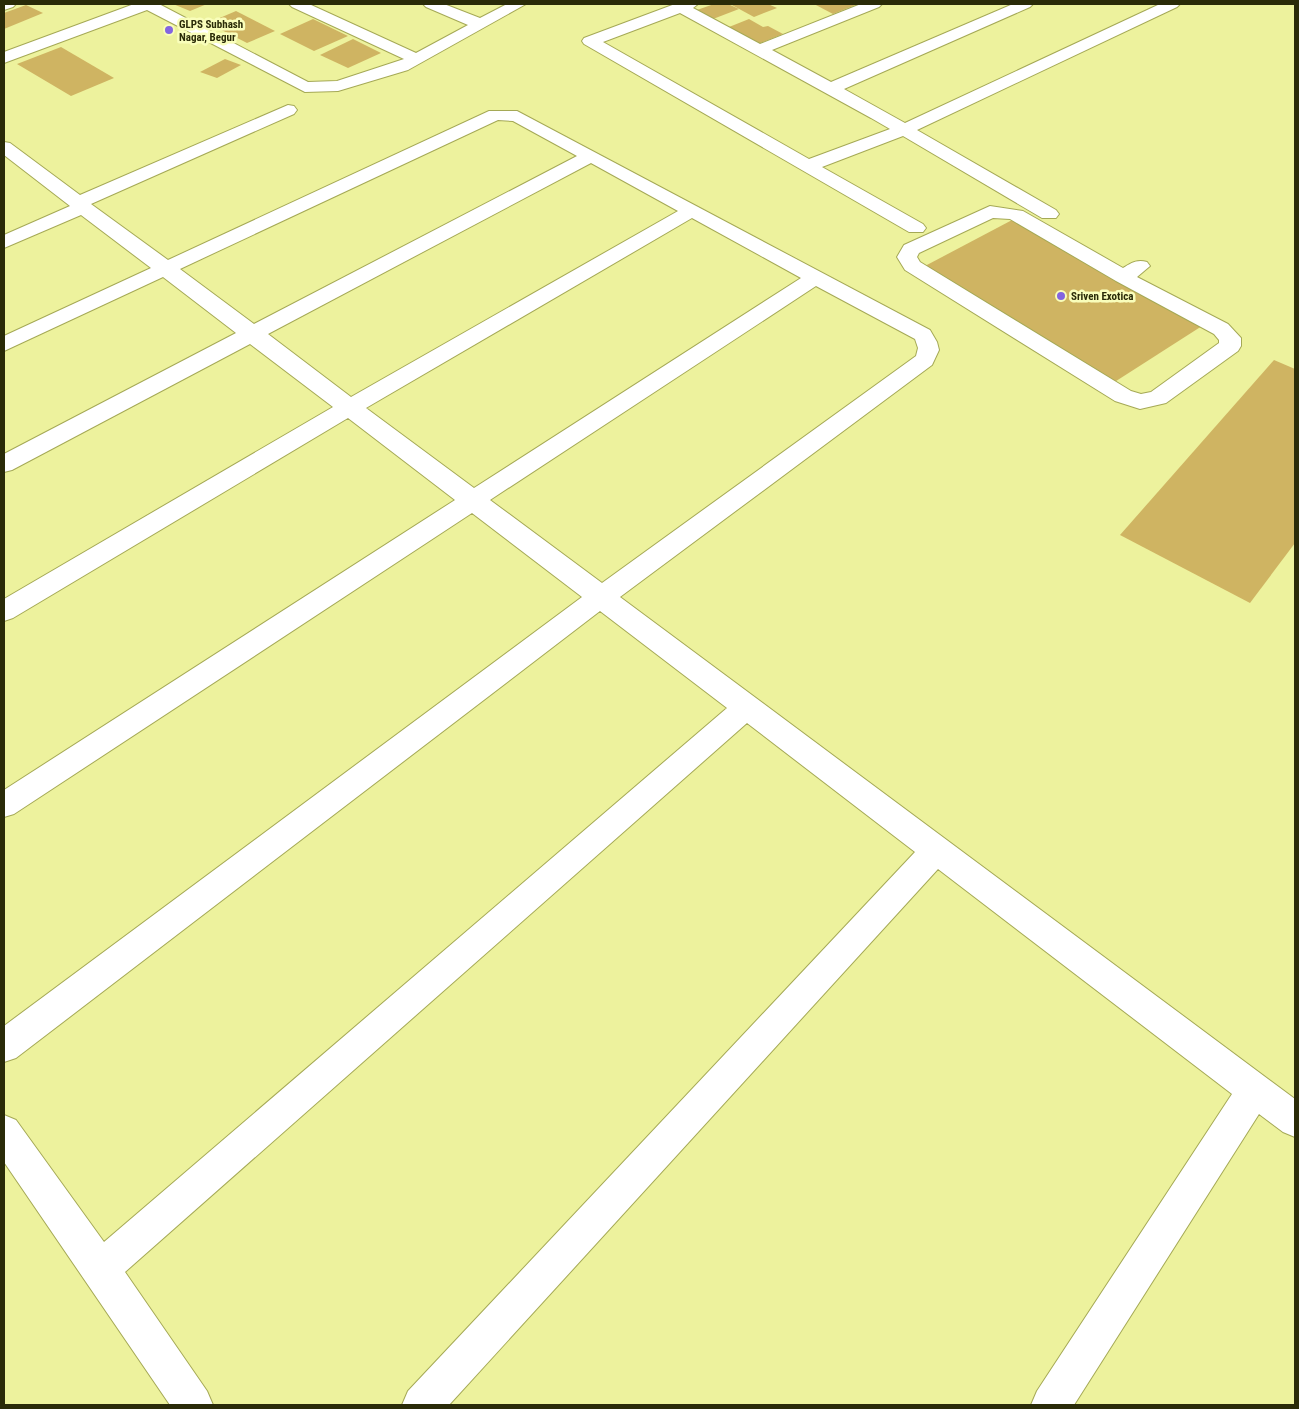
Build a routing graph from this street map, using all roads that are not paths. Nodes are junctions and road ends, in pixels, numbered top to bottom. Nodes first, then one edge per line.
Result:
1 (8, 4) edge
2 (148, 4) edge
3 (298, 4) edge
4 (431, 4) edge
5 (518, 4) edge
6 (874, 4) edge
7 (1026, 4) edge
8 (1172, 4) edge
9 (4, 5) edge
10 (685, 6) edge
11 (481, 24) junction
12 (759, 50) junction
13 (4, 58) edge
14 (416, 59) junction
15 (830, 89) junction
16 (288, 110) dead end
17 (903, 130) junction
18 (6, 151) edge
19 (589, 157) junction
20 (807, 166) junction
21 (80, 205) junction
22 (693, 210) junction
23 (1060, 220) dead end
24 (916, 228) dead end
25 (1086, 235) dead end
26 (4, 242) edge
27 (1065, 243) junction
28 (1129, 267) junction
29 (164, 268) junction
30 (816, 277) junction
31 (1209, 306) dead end
32 (252, 335) junction
33 (4, 344) edge
34 (348, 408) junction
35 (4, 464) edge
36 (471, 500) junction
37 (601, 597) junction
38 (4, 611) edge
39 (747, 707) junction
40 (4, 805) edge
41 (936, 850) junction
42 (4, 1046) edge
43 (1255, 1090) junction
44 (1295, 1120) edge
45 (4, 1132) edge
46 (101, 1269) junction
47 (193, 1405) edge
48 (422, 1405) edge
49 (1051, 1405) edge

1 - 9 street
2 - 13 street
2 - 14 street
3 - 14 street
4 - 11 street
5 - 11 street
6 - 12 street
7 - 15 street
8 - 17 street
10 - 12 street
10 - 20 street
11 - 14 street
12 - 15 street
15 - 17 street
16 - 21 street
17 - 20 street
17 - 23 street
18 - 21 street
19 - 22 street
19 - 29 street
19 - 32 street
20 - 24 street
21 - 26 street
21 - 29 street
22 - 30 street
22 - 34 street
25 - 27 street
27 - 28 street
27 - 28 street
28 - 31 street
29 - 32 street
29 - 33 street
30 - 36 street
30 - 37 street
32 - 34 street
32 - 35 street
34 - 36 street
34 - 38 street
36 - 37 street
36 - 40 street
37 - 39 street
37 - 42 street
39 - 41 street
39 - 46 street
41 - 43 street
41 - 48 street
43 - 44 street
43 - 49 street
45 - 46 street
46 - 47 street

